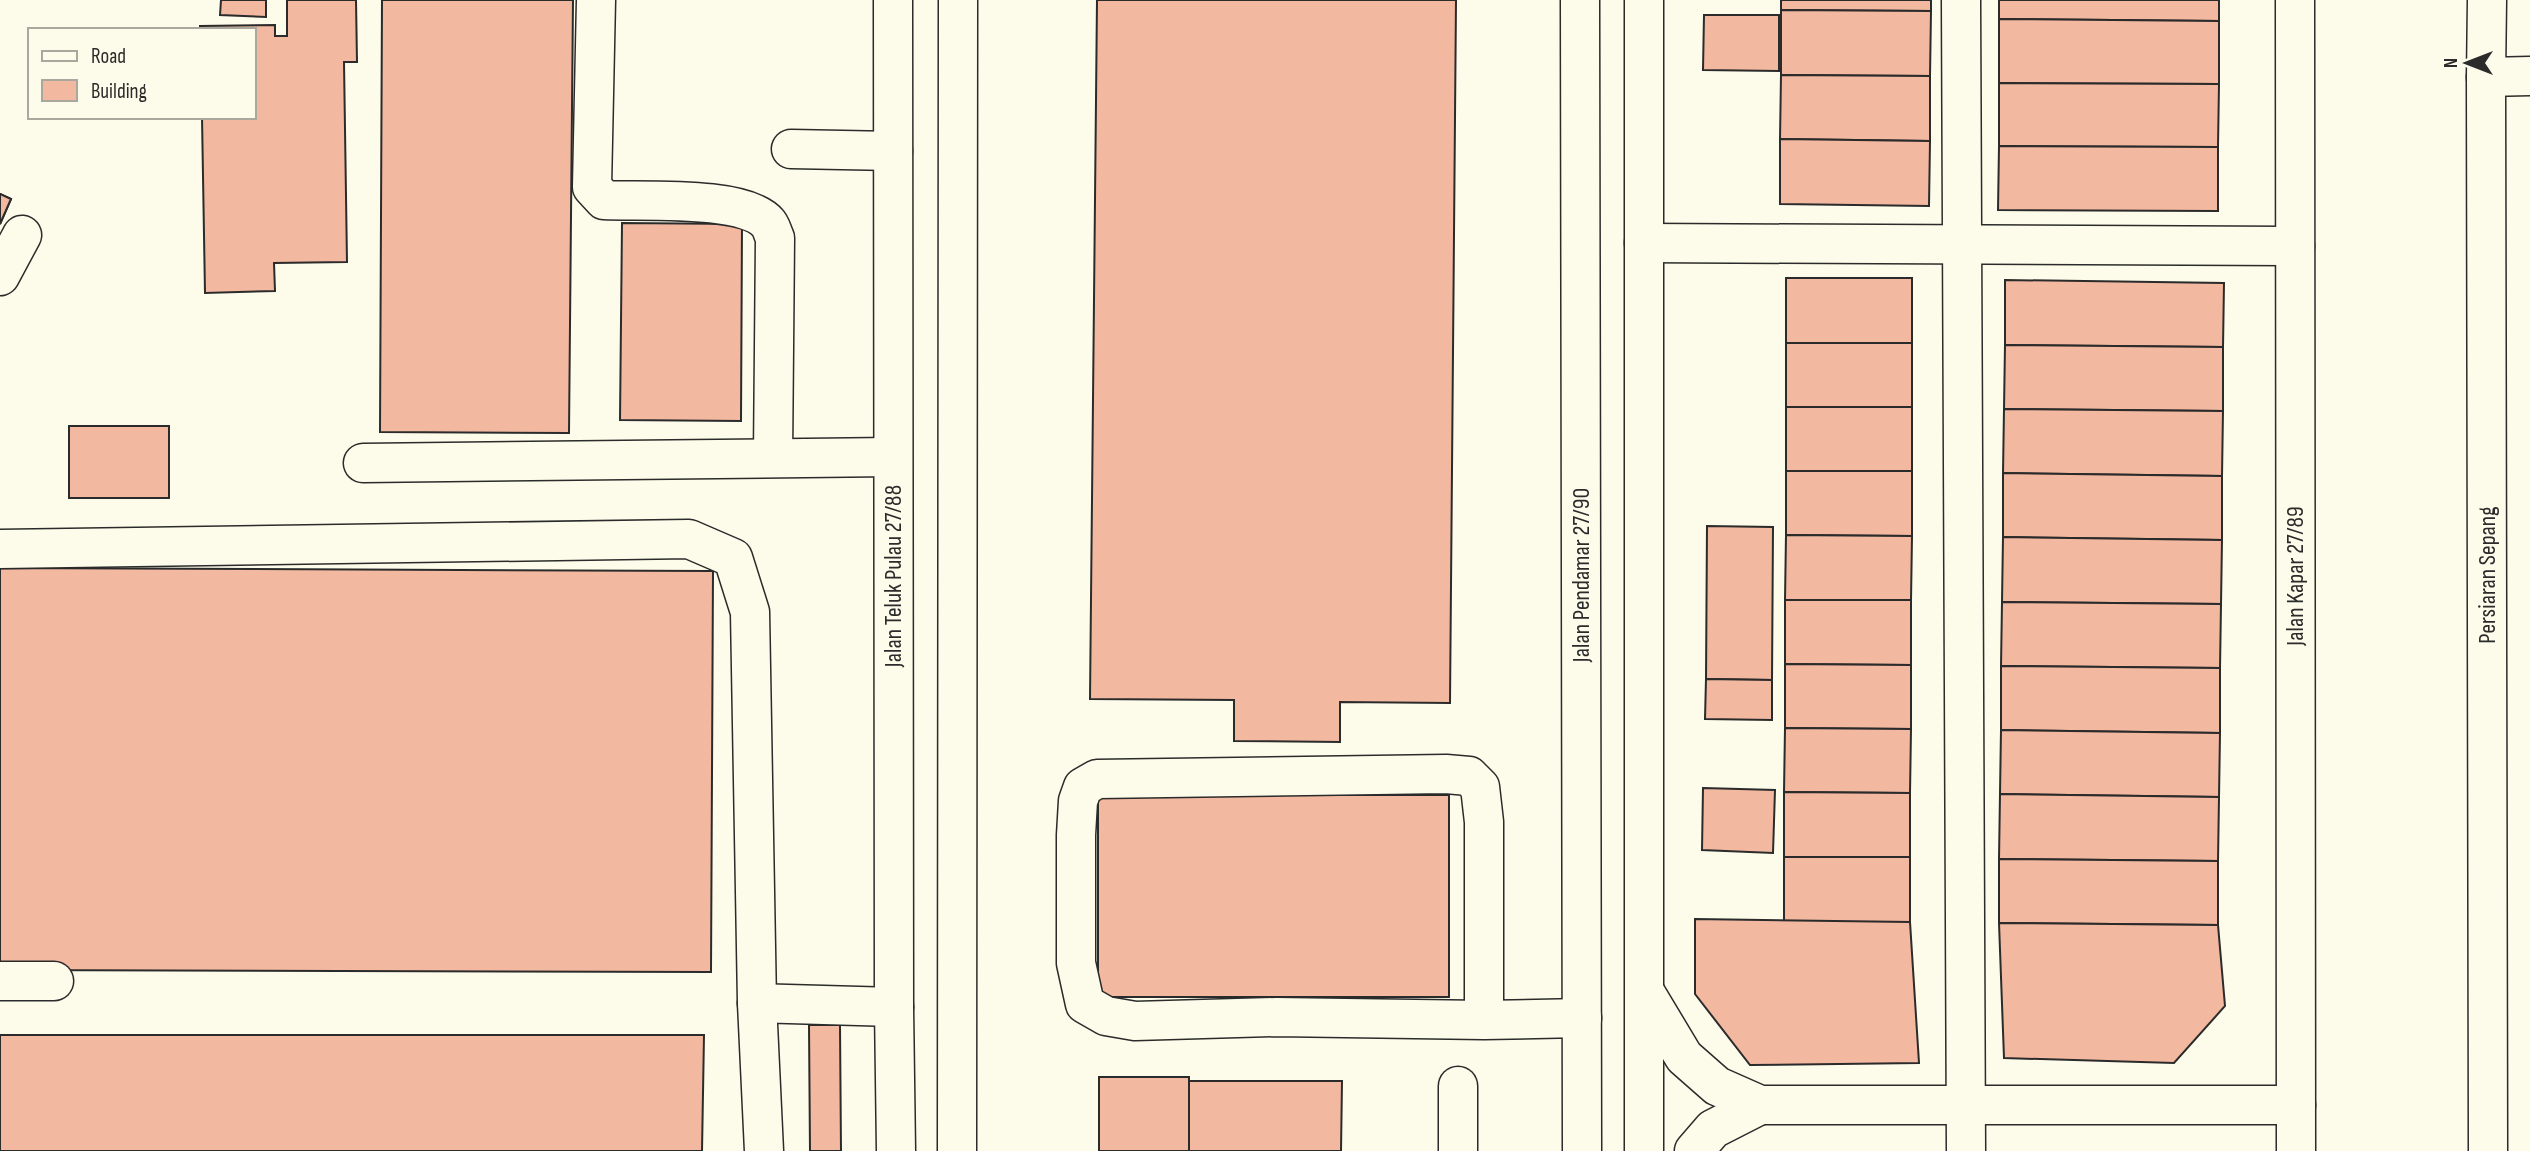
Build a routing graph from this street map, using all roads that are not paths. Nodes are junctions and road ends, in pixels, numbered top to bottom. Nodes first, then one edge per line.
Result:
1 (596, 0) edge
2 (893, 0) edge
3 (958, 0) edge
4 (1580, 0) edge
5 (1644, 0) edge
6 (1961, 0) edge
7 (2295, 0) edge
8 (2487, 0) edge
9 (2530, 76) edge
10 (2486, 77) junction
11 (791, 149) dead end
12 (893, 151) junction
13 (22, 235) dead end
14 (1644, 243) junction
15 (1962, 244) junction
16 (2295, 246) junction
17 (0, 276) edge
18 (774, 457) junction
19 (892, 457) junction
20 (363, 463) dead end
21 (0, 549) edge
22 (0, 981) edge
23 (54, 981) dead end
24 (1644, 990) junction
25 (757, 1003) junction
26 (894, 1007) junction
27 (1582, 1018) junction
28 (1484, 1020) junction
29 (1458, 1086) dead end
30 (1760, 1105) junction
31 (1966, 1105) junction
32 (2296, 1105) junction
33 (764, 1151) edge
34 (896, 1151) edge
35 (957, 1151) edge
36 (1458, 1151) edge
37 (1582, 1151) edge
38 (1644, 1151) edge
39 (1694, 1151) edge
40 (1966, 1151) edge
41 (2296, 1151) edge
42 (2488, 1151) edge

1 - 18 street
2 - 12 street, Jalan Teluk Pulau 27/88
3 - 35 street
4 - 27 street, Jalan Pendamar 27/90
5 - 14 street
6 - 15 street
7 - 16 street, Jalan Kapar 27/89
8 - 10 street, Persiaran Sepang
9 - 10 street
10 - 42 street, Persiaran Sepang
11 - 12 street
12 - 19 street, Jalan Teluk Pulau 27/88
13 - 17 street
14 - 15 street
14 - 24 street
15 - 16 street
15 - 31 street
16 - 32 street, Jalan Kapar 27/89
18 - 19 street
18 - 20 street
19 - 26 street, Jalan Teluk Pulau 27/88
21 - 25 street
22 - 23 street
24 - 30 street
24 - 38 street
25 - 26 street
25 - 33 street
26 - 34 street, Jalan Teluk Pulau 27/88
27 - 28 street
27 - 37 street, Jalan Pendamar 27/90
28 - 28 street
29 - 36 street
30 - 31 street
30 - 39 street
31 - 32 street
31 - 40 street
32 - 41 street, Jalan Kapar 27/89

